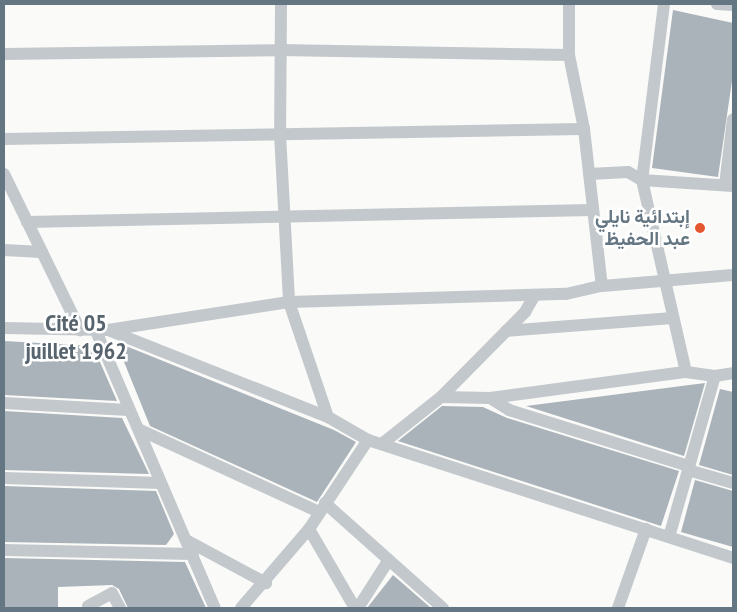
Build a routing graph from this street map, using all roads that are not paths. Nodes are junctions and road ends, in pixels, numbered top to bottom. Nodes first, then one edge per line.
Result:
1 (281, 4) edge
2 (569, 4) edge
3 (664, 4) edge
4 (717, 4) edge
5 (733, 6) edge
6 (280, 50) junction
7 (4, 54) edge
8 (569, 55) junction
9 (733, 119) edge
10 (584, 129) junction
11 (280, 134) junction
12 (4, 139) edge
13 (4, 174) edge
14 (589, 174) junction
15 (642, 180) junction
16 (729, 186) edge
17 (592, 210) junction
18 (286, 217) junction
19 (27, 222) junction
20 (4, 250) edge
21 (42, 252) junction
22 (733, 275) edge
23 (663, 280) junction
24 (602, 286) junction
25 (535, 296) junction
26 (289, 302) junction
27 (672, 318) junction
28 (4, 328) edge
29 (80, 330) junction
30 (102, 330) junction
31 (506, 331) junction
32 (686, 372) junction
33 (733, 373) edge
34 (715, 376) junction
35 (441, 397) junction
36 (490, 398) junction
37 (4, 403) edge
38 (128, 410) junction
39 (328, 417) junction
40 (140, 430) junction
41 (368, 440) junction
42 (383, 443) junction
43 (689, 468) junction
44 (4, 478) edge
45 (733, 482) edge
46 (161, 483) junction
47 (322, 508) junction
48 (309, 529) junction
49 (646, 529) junction
50 (669, 537) junction
51 (186, 540) junction
52 (4, 550) edge
53 (193, 554) junction
54 (733, 558) edge
55 (388, 561) junction
56 (266, 583) junction
57 (88, 606) dead end
58 (120, 608) edge
59 (215, 608) edge
60 (241, 608) edge
61 (356, 608) edge
62 (443, 608) edge
63 (618, 608) edge

1 - 6 street
2 - 8 street
3 - 15 street
4 - 5 street
6 - 7 street
6 - 8 street
6 - 11 street
8 - 10 street
9 - 16 street
10 - 11 street
10 - 14 street
11 - 12 street
11 - 18 street
13 - 19 street
14 - 15 street
14 - 17 street
15 - 16 street
15 - 23 street
17 - 18 street
17 - 24 street
18 - 19 street
18 - 26 street
19 - 21 street
20 - 21 street
21 - 29 street
22 - 23 street
23 - 24 street
23 - 27 street
24 - 25 street
25 - 26 street
25 - 31 street
26 - 30 street
26 - 39 street
27 - 31 street
27 - 32 street
28 - 29 street
29 - 30 street
30 - 38 street
30 - 39 street
31 - 35 street
32 - 34 street
32 - 36 street
33 - 34 street
34 - 43 street
35 - 36 street
35 - 42 street
36 - 43 street
37 - 38 street
38 - 40 street
39 - 41 street
40 - 46 street
40 - 47 street
41 - 42 street
41 - 47 street
42 - 49 street
43 - 45 street
43 - 50 street
44 - 46 street
46 - 51 street
47 - 48 street
47 - 55 street
48 - 56 street
48 - 61 street
49 - 50 street
49 - 63 street
50 - 54 street
51 - 53 street
51 - 56 street
52 - 53 street
53 - 59 street
55 - 61 street
55 - 62 street
56 - 60 street
57 - 58 street

